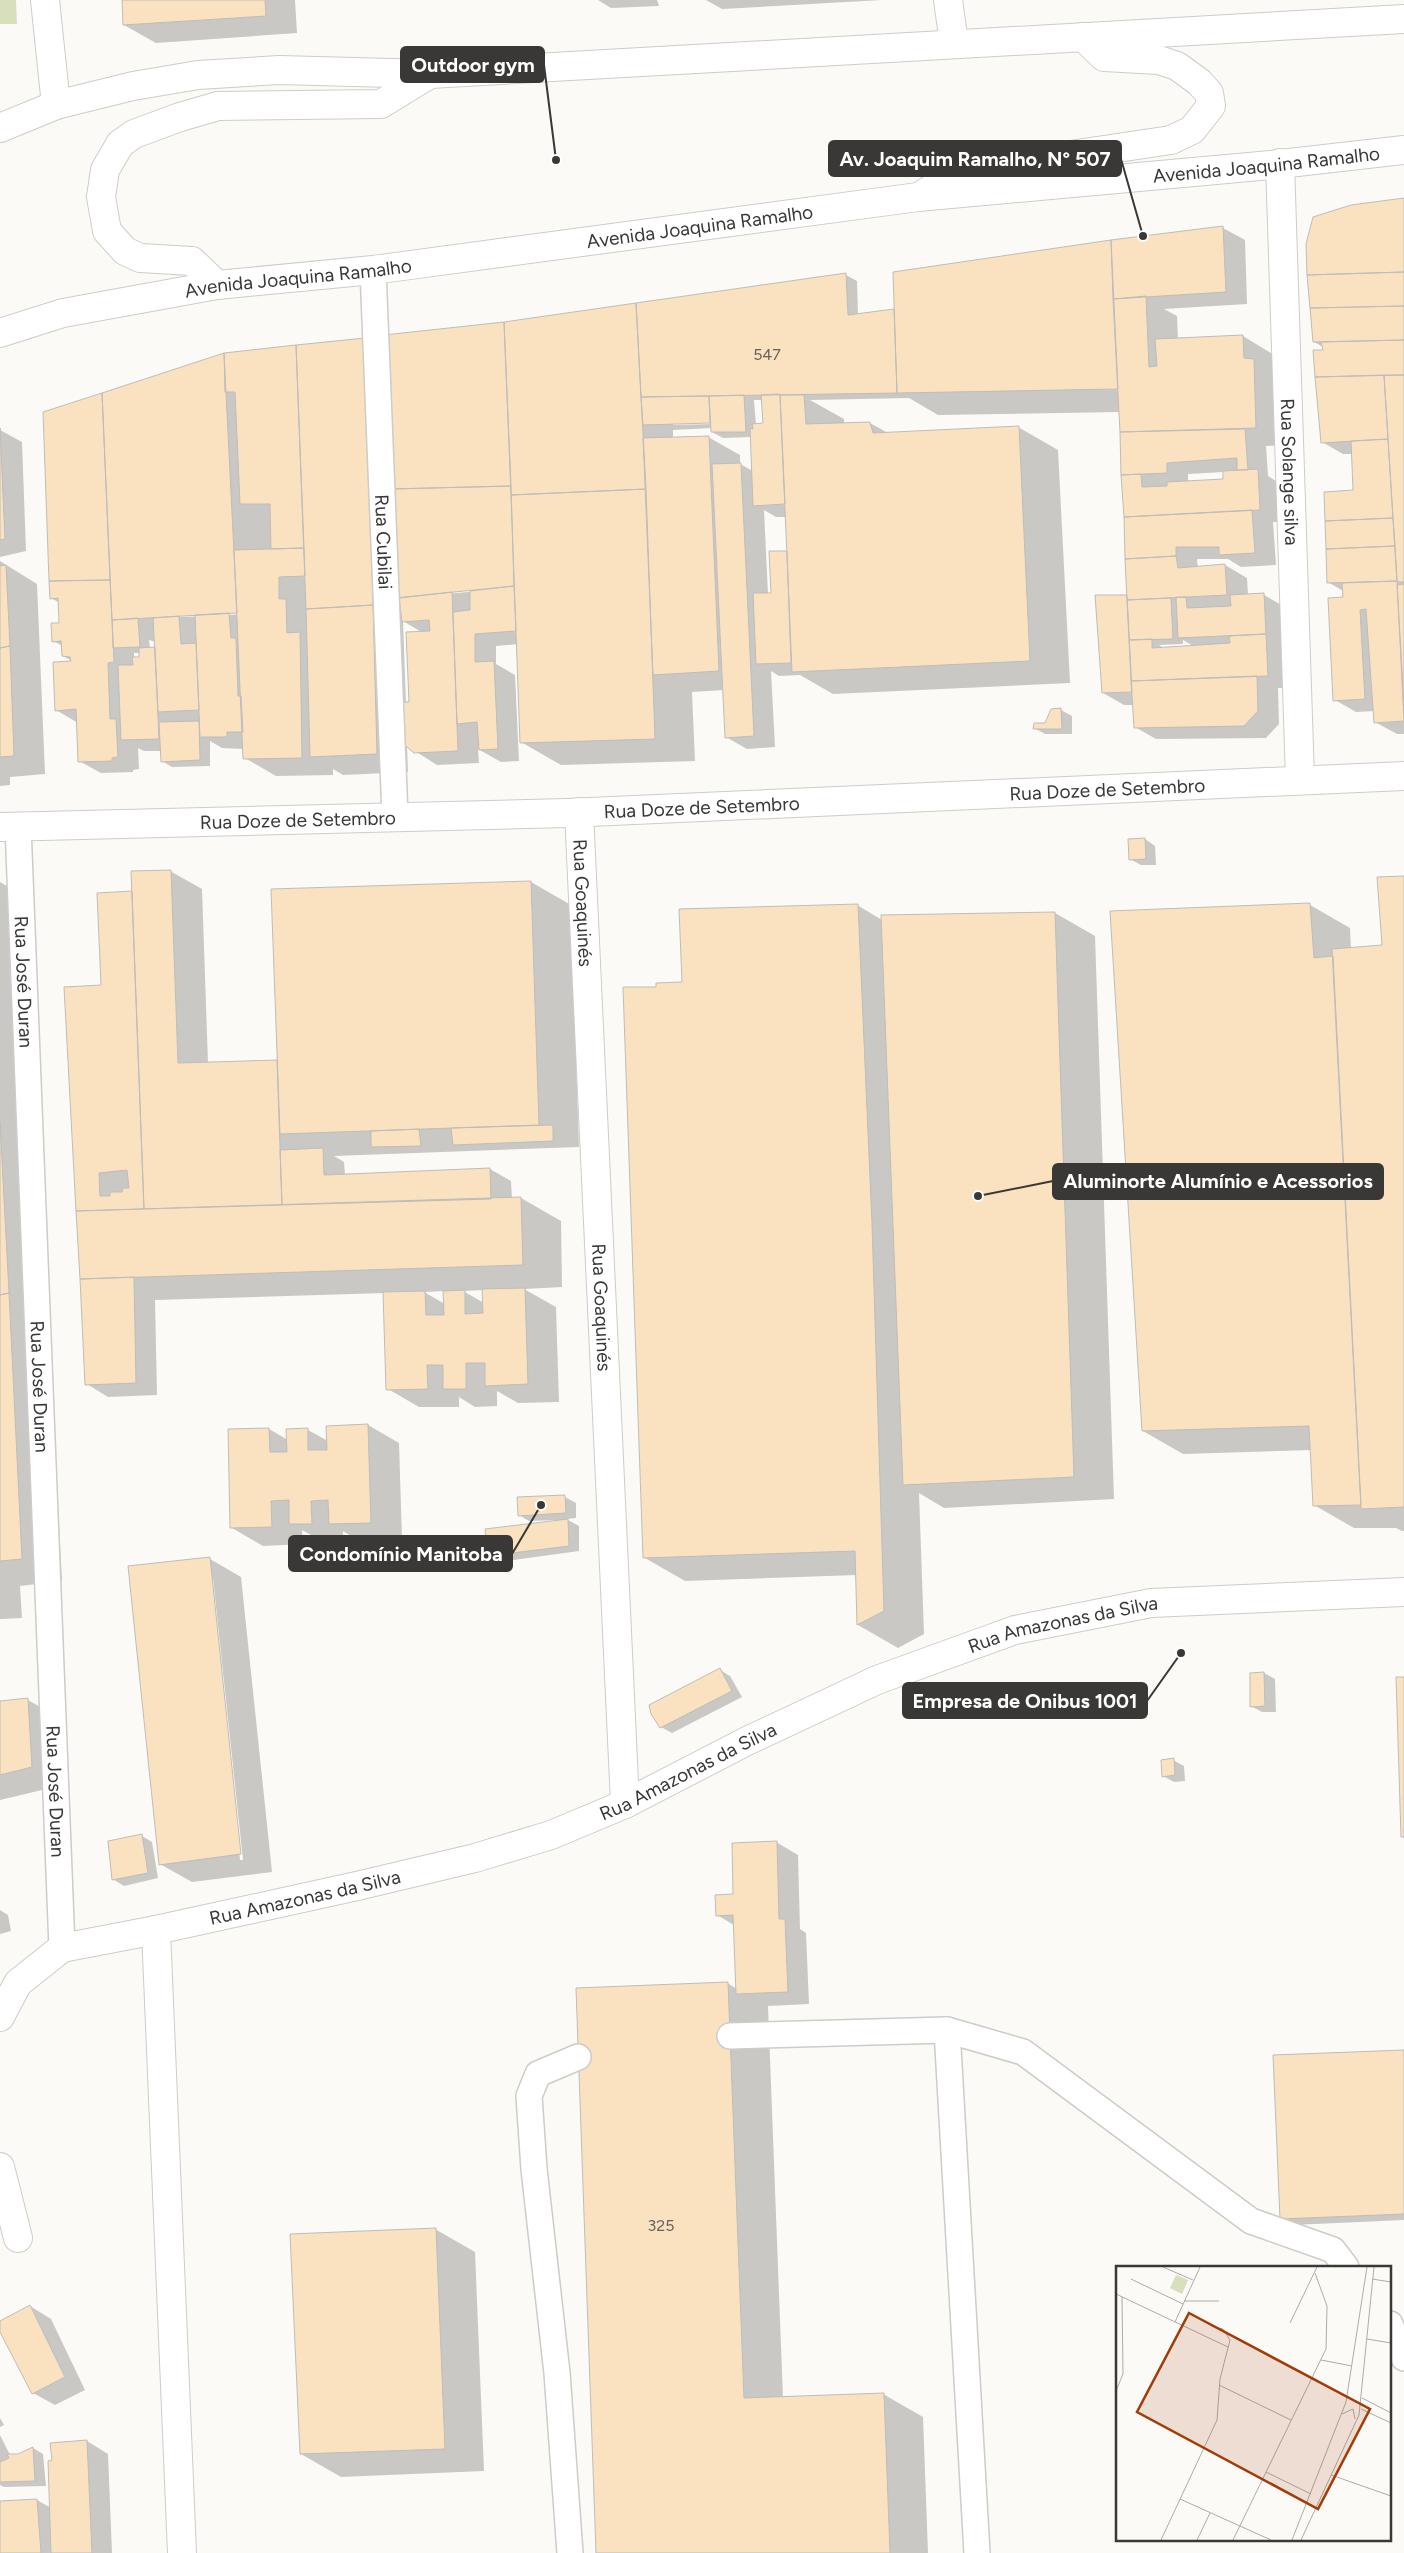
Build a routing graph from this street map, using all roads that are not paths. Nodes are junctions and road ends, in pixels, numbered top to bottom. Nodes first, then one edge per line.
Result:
1 (45, 0) edge
2 (948, 0) edge
3 (1404, 19) edge
4 (1082, 37) junction
5 (954, 43) junction
6 (430, 74) junction
7 (56, 104) junction
8 (0, 128) edge
9 (1404, 150) edge
10 (1280, 163) junction
11 (918, 197) junction
12 (373, 270) junction
13 (218, 285) junction
14 (0, 334) edge
15 (1404, 776) edge
16 (1300, 780) junction
17 (579, 812) junction
18 (395, 816) junction
19 (9, 827) edge
20 (1404, 1592) edge
21 (625, 1804) junction
22 (156, 1930) junction
23 (62, 1948) junction
24 (0, 2017) edge
25 (947, 2030) junction
26 (730, 2036) dead end
27 (578, 2057) dead end
28 (0, 2167) edge
29 (18, 2238) dead end
30 (1345, 2266) edge
31 (1392, 2329) edge
32 (1404, 2358) edge
33 (182, 2553) edge
34 (570, 2553) edge
35 (977, 2553) edge

1 - 7 street
2 - 5 street
3 - 4 street
4 - 5 street
4 - 11 street
5 - 6 street
6 - 7 street
6 - 13 street
7 - 8 street
9 - 10 street, Avenida Joaquina Ramalho
10 - 11 street, Avenida Joaquina Ramalho
10 - 16 street, Rua Solange silva
11 - 12 street, Avenida Joaquina Ramalho
12 - 13 street, Avenida Joaquina Ramalho
12 - 18 lane, Rua Cubilai
13 - 14 street, Avenida Joaquina Ramalho
15 - 16 street, Rua Doze de Setembro
16 - 17 street, Rua Doze de Setembro
17 - 18 street, Rua Doze de Setembro
17 - 21 street, Rua Goaquinés
18 - 19 street, Rua Doze de Setembro
19 - 23 lane, Rua José Duran
20 - 21 street, Rua Amazonas da Silva
21 - 22 street, Rua Amazonas da Silva
22 - 23 street, Rua Amazonas da Silva
22 - 33 street
23 - 24 street, Rua Amazonas da Silva
25 - 26 lane
25 - 30 lane
25 - 35 lane
27 - 34 lane
28 - 29 street
31 - 32 lane

